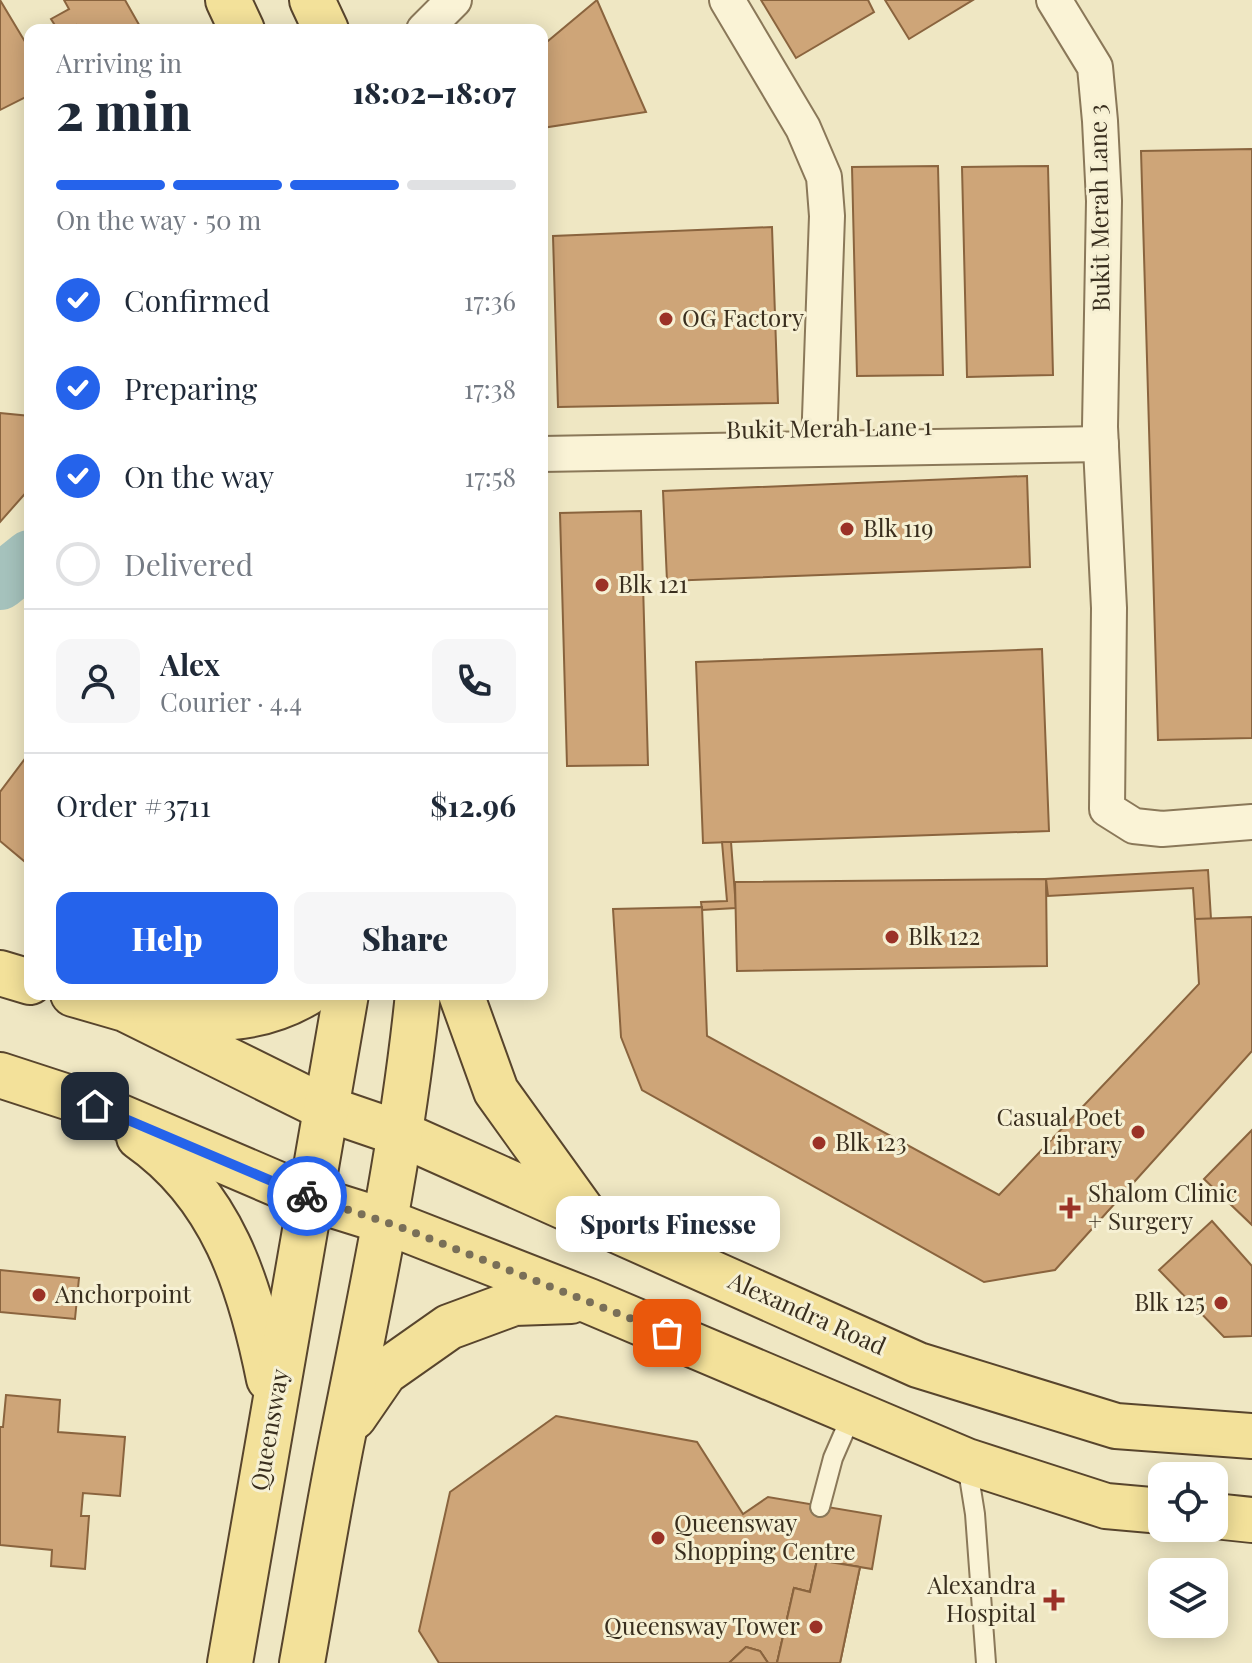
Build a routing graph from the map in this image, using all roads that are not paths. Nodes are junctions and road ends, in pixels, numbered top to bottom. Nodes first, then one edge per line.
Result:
1 (228, 0) edge
2 (312, 0) edge
3 (454, 0) edge
4 (727, 0) edge
5 (1054, 0) edge
6 (239, 24) edge
7 (323, 24) edge
8 (430, 24) edge
9 (548, 431) edge
10 (1101, 436) junction
11 (820, 437) junction
12 (548, 454) edge
13 (1252, 822) edge
14 (0, 973) edge
15 (24, 980) edge
16 (94, 1000) edge
17 (295, 1000) edge
18 (345, 1000) edge
19 (417, 1000) edge
20 (463, 1000) edge
21 (125, 1009) junction
22 (0, 1075) edge
23 (95, 1106) junction
24 (325, 1108) junction
25 (401, 1134) junction
26 (310, 1198) junction
27 (584, 1214) junction
28 (387, 1222) junction
29 (589, 1301) junction
30 (274, 1403) junction
31 (853, 1411) junction
32 (343, 1432) junction
33 (1252, 1436) edge
34 (967, 1461) junction
35 (820, 1507) dead end
36 (1148, 1510) edge
37 (1228, 1517) edge
38 (1252, 1520) edge
39 (230, 1663) edge
40 (302, 1663) edge
41 (986, 1663) edge

1 - 6 main road
2 - 7 main road
3 - 8 street
4 - 11 street
5 - 10 street, Bukit Merah Lane 3
9 - 11 street, Bukit Merah Lane 1
10 - 11 street, Bukit Merah Lane 1
10 - 13 street
11 - 12 street, Bukit Merah Lane 1
14 - 15 main road
16 - 21 main road, Alexandra Road
17 - 21 main road
18 - 24 main road, Queensway
19 - 25 main road
20 - 27 main road
21 - 24 main road, Alexandra Road
22 - 23 main road
23 - 26 main road
23 - 30 main road
24 - 25 main road, Alexandra Road
24 - 26 main road, Queensway
25 - 27 main road, Alexandra Road
25 - 28 main road
26 - 28 main road
26 - 30 main road, Queensway
27 - 33 main road, Alexandra Road
28 - 29 main road
28 - 32 main road
29 - 31 main road
29 - 32 main road
30 - 39 main road, Queensway
31 - 34 main road
31 - 35 lane
32 - 40 main road
34 - 36 main road
34 - 41 lane
37 - 38 main road

